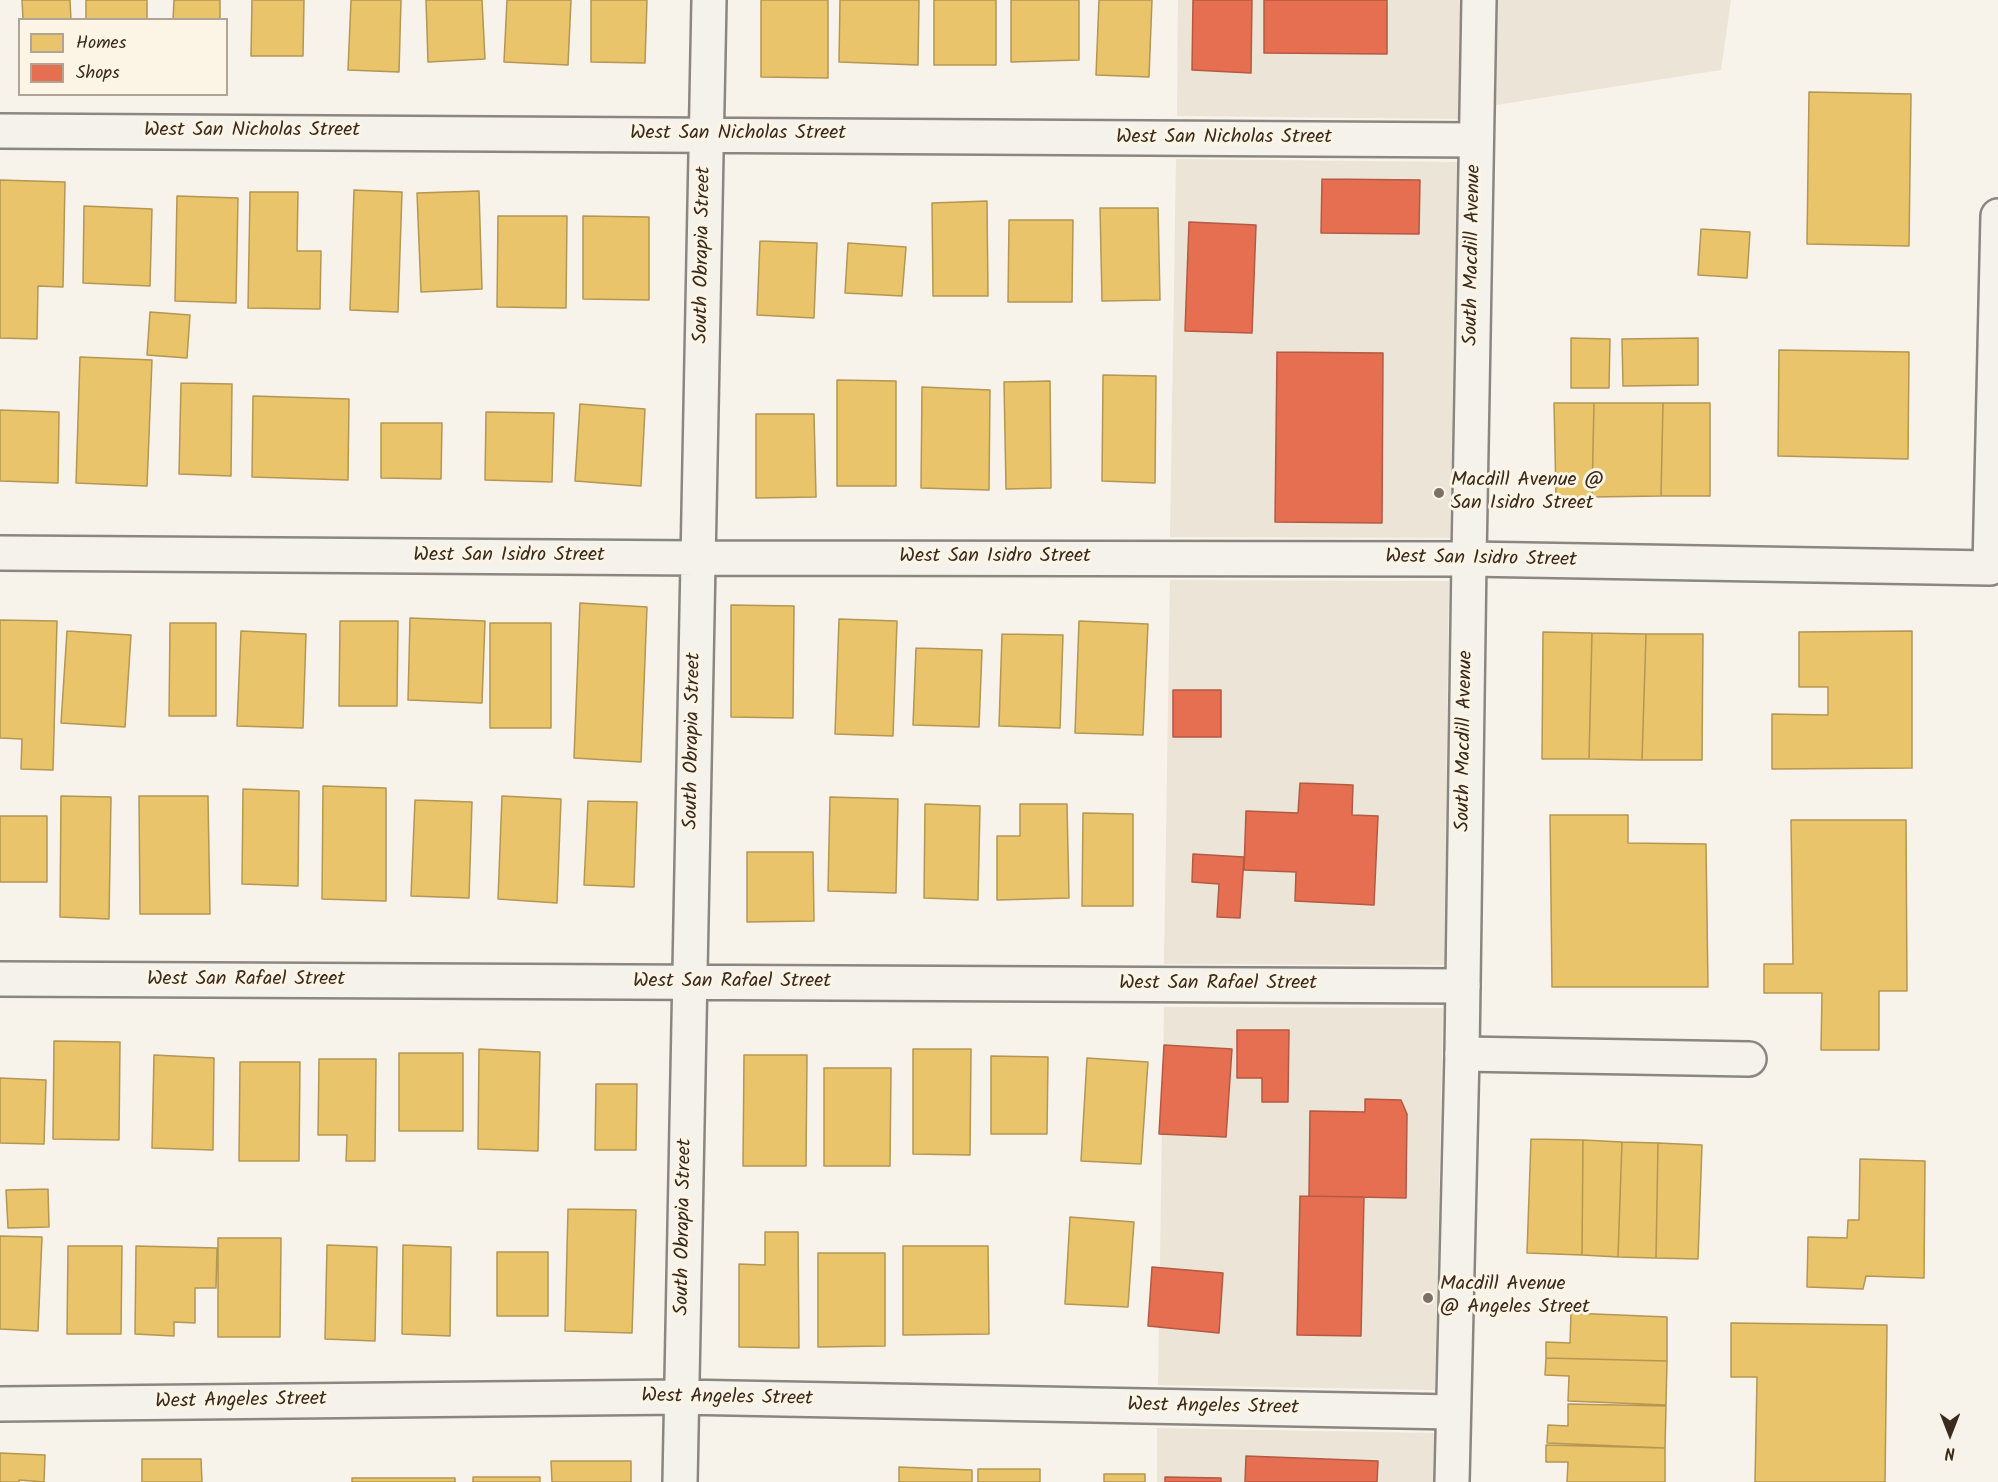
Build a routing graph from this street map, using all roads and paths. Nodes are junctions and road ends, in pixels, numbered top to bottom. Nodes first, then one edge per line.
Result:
1 (709, 0) edge
2 (1479, 0) edge
3 (0, 131) edge
4 (706, 134) junction
5 (1476, 140) junction
6 (1998, 216) edge
7 (0, 553) edge
8 (697, 558) junction
9 (1468, 559) junction
10 (0, 979) edge
11 (690, 983) junction
12 (1463, 986) junction
13 (1462, 1054) junction
14 (1749, 1059) dead end
15 (681, 1397) junction
16 (0, 1404) edge
17 (1453, 1412) junction
18 (680, 1482) edge
19 (1452, 1482) edge

1 - 4 street, South Obrapia Street
2 - 5 street, South Macdill Avenue
3 - 4 street, West San Nicholas Street
4 - 5 street, West San Nicholas Street
4 - 8 street, South Obrapia Street
5 - 9 street, South Macdill Avenue
6 - 9 street, West San Isidro Street
7 - 8 street, West San Isidro Street
8 - 9 street, West San Isidro Street
8 - 11 street, South Obrapia Street
9 - 12 street, South Macdill Avenue
10 - 11 street, West San Rafael Street
11 - 12 street, West San Rafael Street
11 - 15 street, South Obrapia Street
12 - 13 street, South Macdill Avenue
13 - 14 street
13 - 17 street, South Macdill Avenue
15 - 16 street, West Angeles Street
15 - 17 street, West Angeles Street
15 - 18 street, South Obrapia Street
17 - 19 street, South Macdill Avenue

